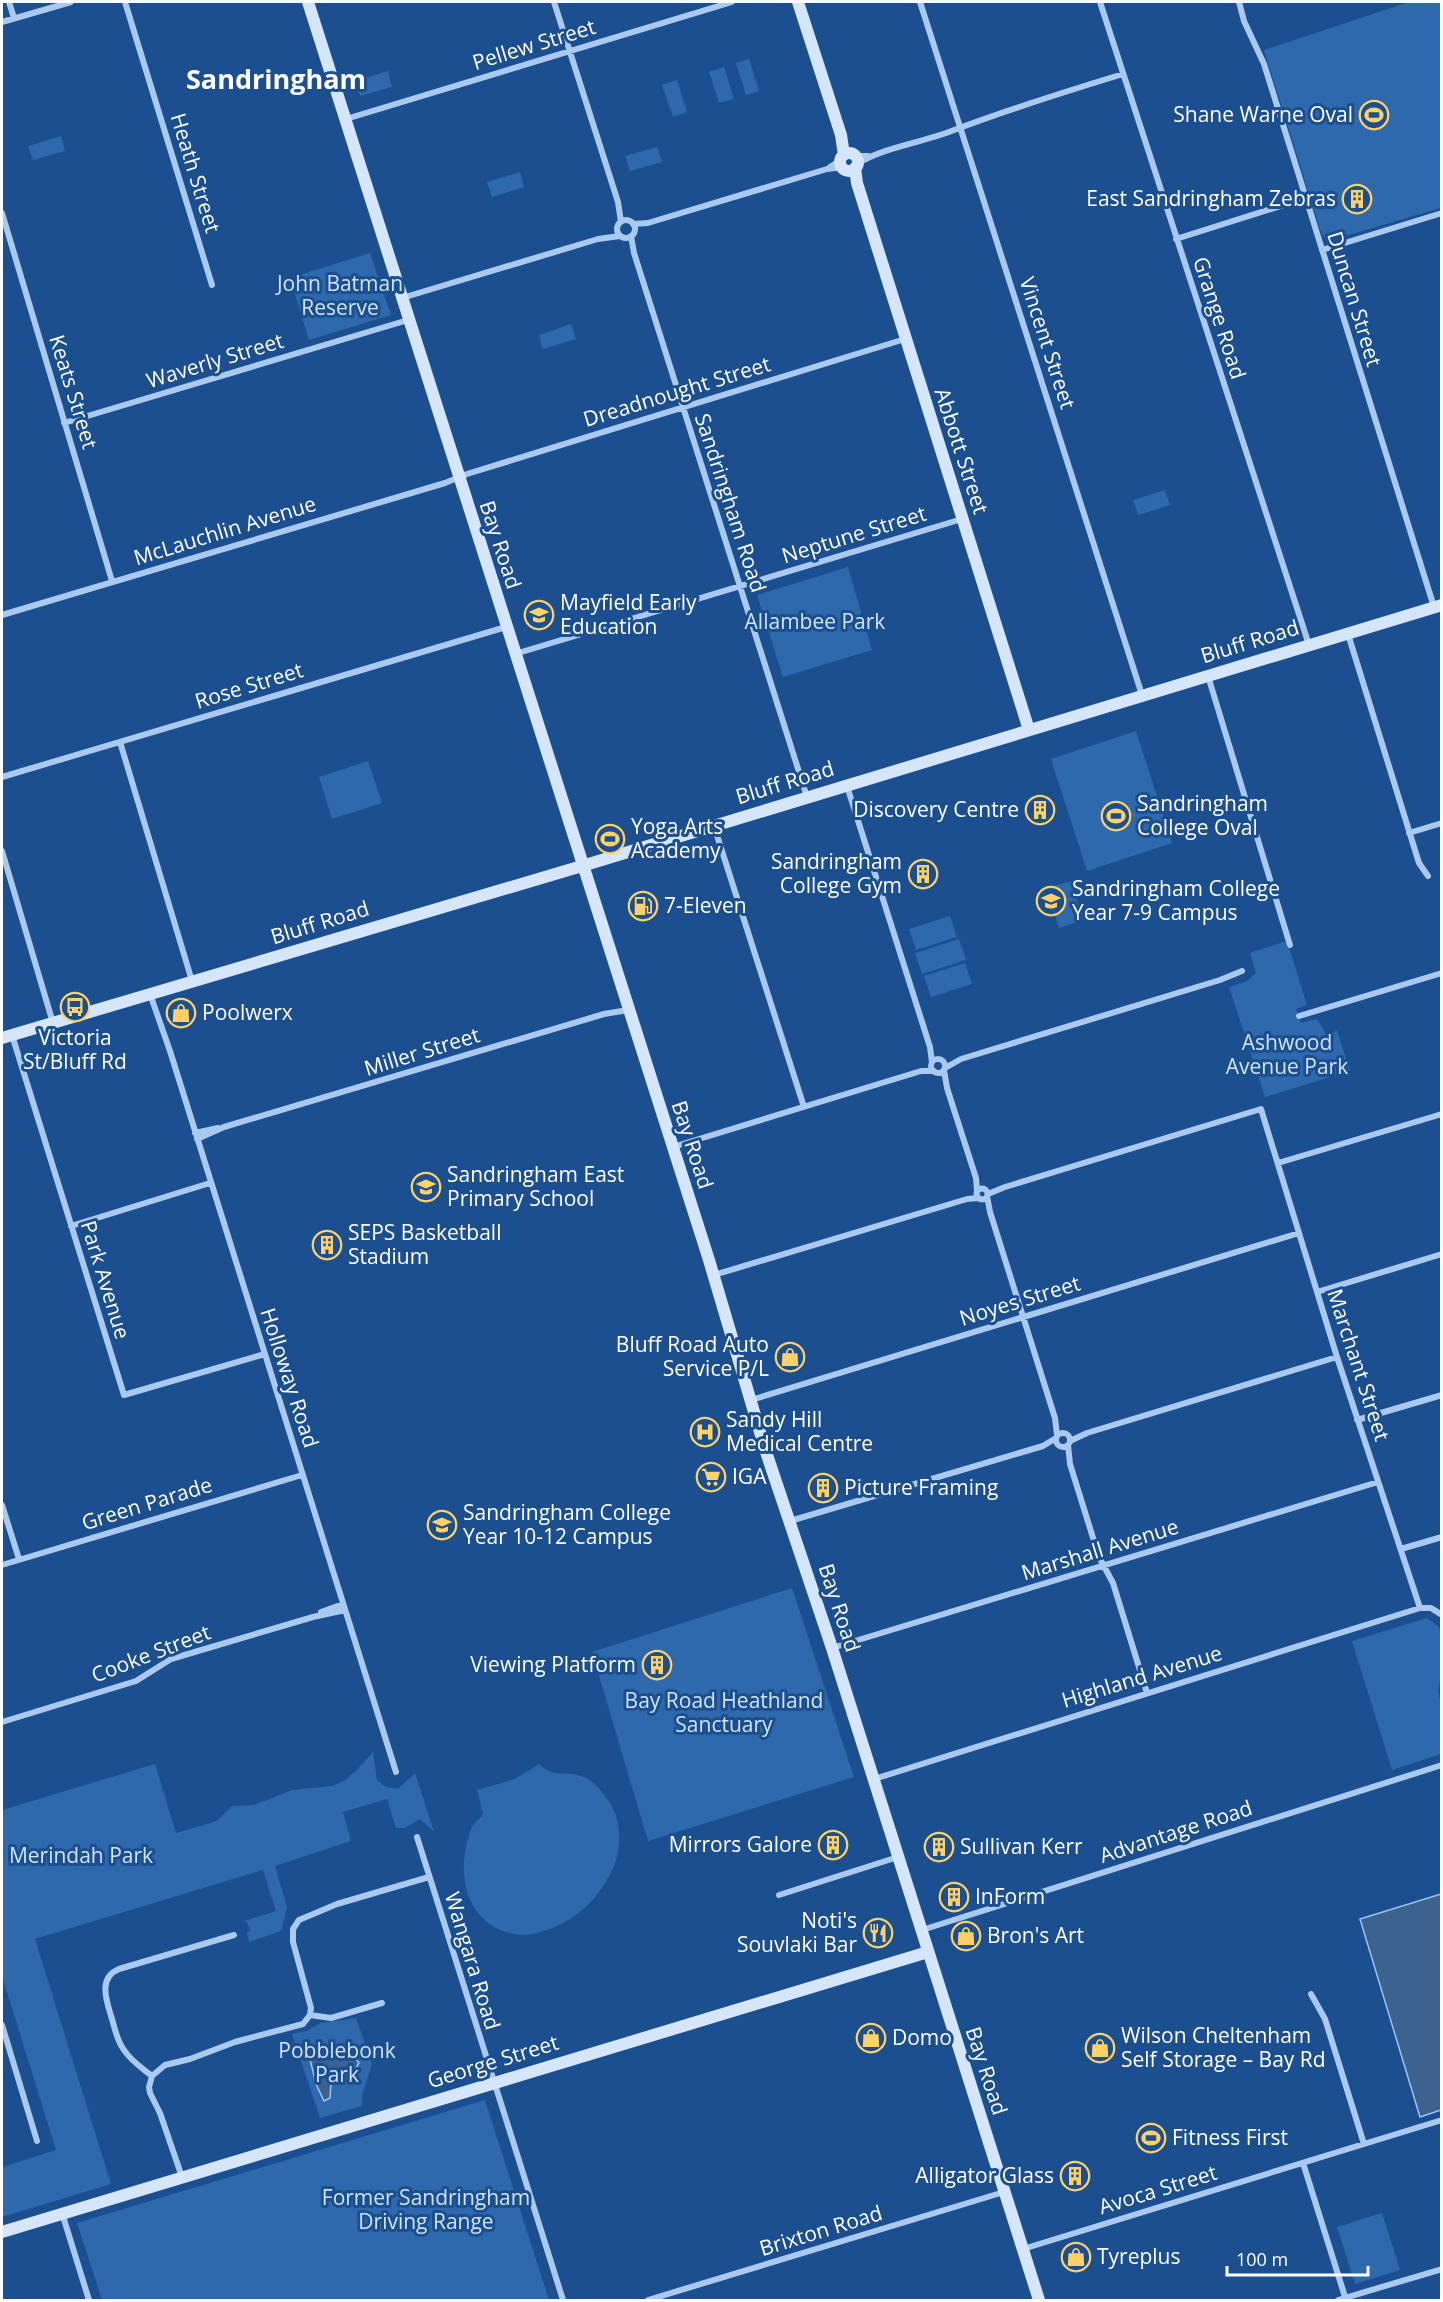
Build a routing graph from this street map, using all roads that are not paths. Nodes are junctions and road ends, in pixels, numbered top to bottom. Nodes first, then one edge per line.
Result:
1 (9, 2) edge
2 (71, 2) edge
3 (125, 2) edge
4 (308, 2) edge
5 (554, 2) edge
6 (732, 2) edge
7 (798, 2) edge
8 (921, 2) edge
9 (1100, 2) edge
10 (1239, 2) edge
11 (14, 18) junction
12 (2, 22) edge
13 (570, 51) junction
14 (1123, 74) junction
15 (345, 119) junction
16 (960, 127) junction
17 (850, 162) junction
18 (1306, 198) junction
19 (2, 213) edge
20 (1442, 213) edge
21 (626, 229) junction
22 (1176, 239) junction
23 (1322, 250) junction
24 (212, 285) dead end
25 (401, 298) junction
26 (408, 320) junction
27 (905, 339) junction
28 (683, 408) junction
29 (64, 423) junction
30 (458, 478) junction
31 (962, 519) junction
32 (112, 581) junction
33 (740, 587) junction
34 (1438, 606) edge
35 (2, 615) edge
36 (506, 627) junction
37 (1347, 633) junction
38 (1308, 645) junction
39 (515, 655) junction
40 (1208, 675) junction
41 (1142, 695) junction
42 (1029, 730) junction
43 (120, 742) junction
44 (2, 777) edge
45 (847, 785) junction
46 (807, 797) junction
47 (1442, 823) edge
48 (714, 825) junction
49 (1410, 833) junction
50 (2, 851) edge
51 (582, 866) junction
52 (1428, 876) dead end
53 (1290, 945) dead end
54 (1242, 971) dead end
55 (1442, 973) edge
56 (192, 981) junction
57 (149, 994) junction
58 (628, 1010) junction
59 (1299, 1016) dead end
60 (53, 1023) junction
61 (7, 1036) edge
62 (930, 1047) junction
63 (941, 1059) junction
64 (961, 1059) junction
65 (938, 1068) junction
66 (804, 1107) junction
67 (1442, 1114) edge
68 (196, 1136) junction
69 (672, 1147) junction
70 (1278, 1163) junction
71 (210, 1183) junction
72 (983, 1194) junction
73 (71, 1226) junction
74 (1299, 1233) junction
75 (1442, 1254) edge
76 (713, 1275) junction
77 (1317, 1292) junction
78 (1023, 1317) junction
79 (265, 1354) junction
80 (1337, 1357) junction
81 (1442, 1395) edge
82 (750, 1400) junction
83 (1055, 1418) junction
84 (1358, 1420) junction
85 (1087, 1432) junction
86 (1066, 1433) junction
87 (1057, 1437) junction
88 (1069, 1443) junction
89 (1043, 1446) junction
90 (1060, 1446) junction
91 (1070, 1464) junction
92 (302, 1475) junction
93 (1378, 1482) junction
94 (2, 1505) edge
95 (790, 1521) junction
96 (1442, 1537) edge
97 (1401, 1549) junction
98 (19, 1560) junction
99 (2, 1564) edge
100 (1104, 1566) junction
101 (344, 1607) junction
102 (1420, 1608) junction
103 (1442, 1615) edge
104 (832, 1648) junction
105 (1147, 1693) junction
106 (2, 1722) edge
107 (1442, 1765) edge
108 (396, 1772) dead end
109 (873, 1780) junction
110 (417, 1837) dead end
111 (898, 1857) junction
112 (429, 1877) junction
113 (779, 1895) dead end
114 (921, 1930) junction
115 (234, 1935) dead end
116 (928, 1952) junction
117 (1311, 1994) dead end
118 (382, 2003) dead end
119 (310, 2015) junction
120 (2, 2025) edge
121 (152, 2076) junction
122 (493, 2083) junction
123 (1442, 2120) edge
124 (38, 2141) dead end
125 (1365, 2144) junction
126 (1303, 2163) junction
127 (182, 2177) junction
128 (1004, 2192) junction
129 (62, 2213) junction
130 (2, 2232) edge
131 (1022, 2249) junction
132 (1442, 2269) edge
133 (1346, 2299) edge
134 (89, 2301) edge
135 (563, 2301) edge
136 (648, 2301) edge
137 (1039, 2301) edge
138 (1338, 2301) edge

1 - 11 street
2 - 11 street
3 - 24 street, Heath Street
4 - 15 main road, Bay Road
5 - 13 street, Sandringham Road
6 - 13 street, Pellew Street
7 - 17 main road, Abbott Street
8 - 16 street, Vincent Street
9 - 14 street, Grange Road
10 - 18 street, Duncan Street
11 - 12 street
13 - 15 street, Pellew Street
13 - 21 street, Sandringham Road
14 - 16 street
14 - 22 street, Grange Road
15 - 25 main road, Bay Road
16 - 17 street
16 - 41 street, Vincent Street
17 - 21 street
17 - 27 main road, Abbott Street
18 - 22 street
18 - 23 street, Duncan Street
19 - 29 street, Keats Street
20 - 23 street
21 - 25 street
21 - 28 street, Sandringham Road
22 - 38 street, Grange Road
23 - 34 street, Duncan Street
25 - 26 main road, Bay Road
26 - 29 street, Waverly Street
26 - 30 main road, Bay Road
27 - 28 street, Dreadnought Street
27 - 31 main road, Abbott Street
28 - 30 street, Dreadnought Street
28 - 33 street, Sandringham Road
29 - 32 street, Keats Street
30 - 32 street, McLauchlin Avenue
30 - 36 main road, Bay Road
31 - 33 street, Neptune Street
31 - 42 main road, Abbott Street
32 - 35 street, McLauchlin Avenue
33 - 39 street, Neptune Street
33 - 46 street, Sandringham Road
34 - 37 main road, Bluff Road
36 - 39 main road, Bay Road
36 - 43 street, Rose Street
37 - 38 main road, Bluff Road
37 - 49 street
38 - 40 main road, Bluff Road
39 - 51 main road, Bay Road
40 - 41 main road, Bluff Road
40 - 53 street
41 - 42 main road, Bluff Road
42 - 45 main road, Bluff Road
43 - 44 street, Rose Street
43 - 56 street
45 - 46 main road, Bluff Road
45 - 62 street
46 - 48 main road, Bluff Road
47 - 49 street
48 - 51 main road, Bluff Road
48 - 66 street
49 - 52 street
50 - 60 street
51 - 56 main road, Bluff Road
51 - 58 main road, Bay Road
54 - 64 street
55 - 59 street
56 - 57 main road, Bluff Road
57 - 60 main road, Bluff Road
57 - 68 street, Holloway Road
58 - 68 street, Miller Street
58 - 69 main road, Bay Road
60 - 61 main road, Bluff Road
61 - 73 street, Park Avenue
62 - 63 street
62 - 65 street
63 - 64 street
63 - 65 street
63 - 65 street
64 - 65 street
65 - 66 street
65 - 72 street
66 - 69 street
67 - 70 street
68 - 71 street, Holloway Road
69 - 76 main road, Bay Road
70 - 72 street, Marchant Street
70 - 74 street, Marchant Street
71 - 73 street
71 - 79 street, Holloway Road
72 - 76 street
72 - 78 street
73 - 79 street, Park Avenue
74 - 77 street, Marchant Street
74 - 78 street, Noyes Street
75 - 77 street
76 - 82 main road, Bay Road
77 - 80 street, Marchant Street
78 - 82 street, Noyes Street
78 - 83 street
79 - 92 street, Holloway Road
80 - 84 street, Marchant Street
80 - 85 street
81 - 84 street
82 - 95 main road, Bay Road
83 - 86 street
83 - 87 street
84 - 93 street, Marchant Street
85 - 86 street
85 - 88 street
86 - 87 street
86 - 88 street
87 - 89 street
87 - 90 street
88 - 90 street
88 - 91 street
89 - 90 street
89 - 95 street
90 - 91 street
91 - 100 street
92 - 98 street, Green Parade
92 - 101 street, Holloway Road
93 - 97 street, Marchant Street
93 - 100 street, Marshall Avenue
94 - 98 street
95 - 104 main road, Bay Road
96 - 97 street
97 - 102 street, Marchant Street
98 - 99 street, Green Parade
100 - 104 street, Marshall Avenue
100 - 105 street
101 - 106 street, Cooke Street
101 - 108 street, Holloway Road
102 - 103 street
102 - 105 street, Highland Avenue
104 - 109 main road, Bay Road
105 - 109 street, Highland Avenue
107 - 114 street, Advantage Road
109 - 111 main road, Bay Road
110 - 112 street, Wangara Road
111 - 113 street
111 - 114 main road, Bay Road
112 - 119 street
112 - 122 street, Wangara Road
114 - 116 main road, Bay Road
115 - 121 street
116 - 122 main road, George Street
116 - 128 main road, Bay Road
117 - 125 street
118 - 119 street
119 - 121 street
120 - 124 street
121 - 127 street
122 - 127 main road, George Street
122 - 135 street, Wangara Road
123 - 125 street, Avoca Street
125 - 126 street, Avoca Street
126 - 131 street, Avoca Street
126 - 133 street
127 - 129 main road, George Street
128 - 131 main road, Bay Road
128 - 136 street, Brixton Road
129 - 130 main road, George Street
129 - 134 street
131 - 137 main road, Bay Road
132 - 133 street
133 - 138 street

